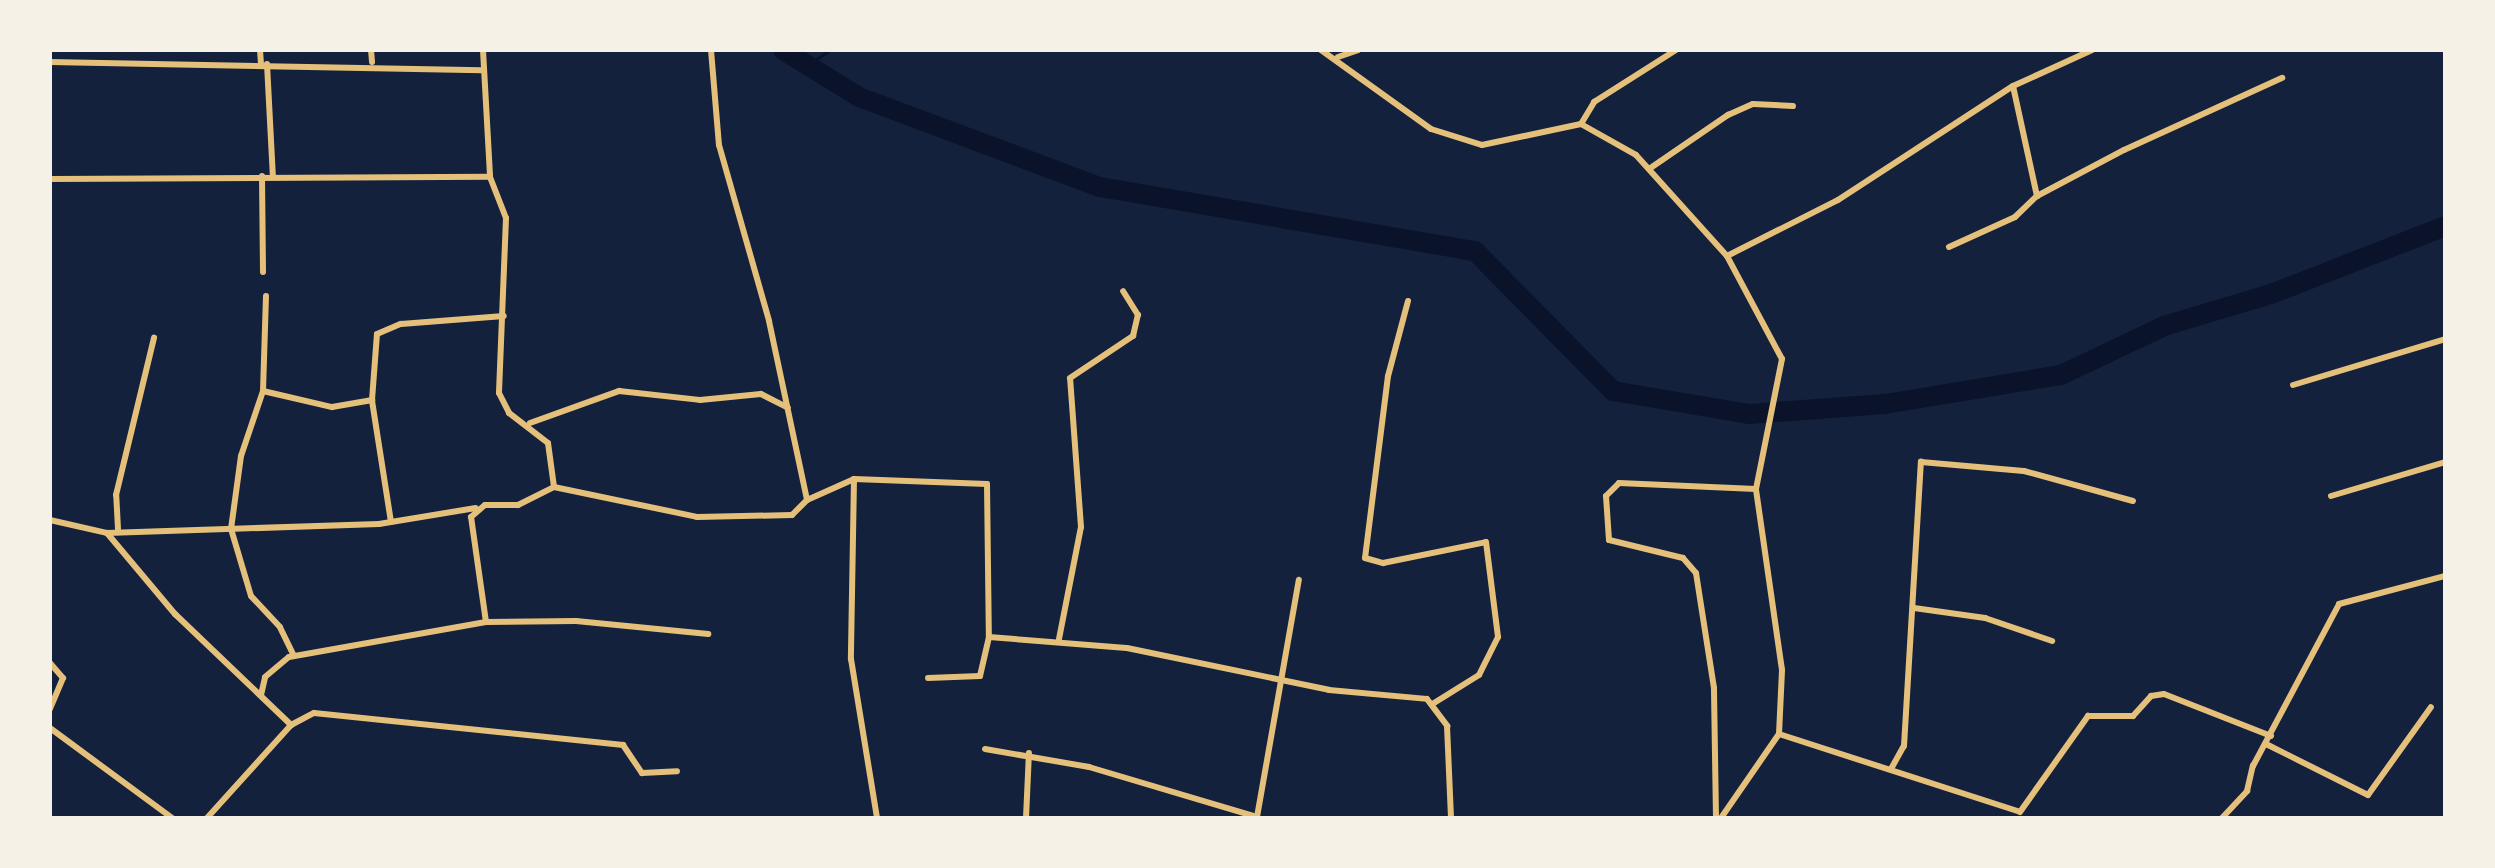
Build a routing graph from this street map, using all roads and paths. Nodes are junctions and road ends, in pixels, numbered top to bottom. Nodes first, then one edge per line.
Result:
1 (260, 50) edge
2 (371, 50) edge
3 (483, 50) edge
4 (711, 50) edge
5 (1321, 50) edge
6 (1358, 50) edge
7 (1676, 50) edge
8 (2092, 50) edge
9 (1338, 57) junction
10 (50, 62) edge
11 (372, 62) junction
12 (264, 64) junction
13 (482, 70) junction
14 (2282, 78) dead end
15 (2013, 86) junction
16 (1793, 106) dead end
17 (1581, 124) junction
18 (1649, 169) junction
19 (262, 176) junction
20 (273, 177) junction
21 (490, 177) junction
22 (50, 179) edge
23 (2037, 196) junction
24 (1949, 247) dead end
25 (1727, 256) junction
26 (263, 272) dead end
27 (1123, 291) dead end
28 (266, 296) dead end
29 (1408, 301) dead end
30 (504, 316) junction
31 (154, 338) dead end
32 (2445, 339) edge
33 (2293, 385) dead end
34 (263, 391) junction
35 (372, 400) junction
36 (790, 409) junction
37 (530, 423) junction
38 (2445, 462) edge
39 (854, 479) junction
40 (554, 487) junction
41 (1756, 489) junction
42 (2331, 496) dead end
43 (807, 500) junction
44 (2133, 501) dead end
45 (476, 508) junction
46 (50, 520) edge
47 (391, 522) junction
48 (118, 529) junction
49 (231, 529) junction
50 (107, 533) junction
51 (2445, 576) edge
52 (1299, 580) dead end
53 (1914, 608) junction
54 (486, 622) junction
55 (708, 634) dead end
56 (989, 637) junction
57 (1059, 639) junction
58 (2052, 641) dead end
59 (294, 656) junction
60 (50, 663) edge
61 (1282, 677) junction
62 (928, 678) dead end
63 (261, 695) junction
64 (1434, 703) junction
65 (2431, 707) dead end
66 (50, 709) edge
67 (291, 725) junction
68 (50, 728) edge
69 (1779, 734) junction
70 (2271, 736) junction
71 (2266, 744) junction
72 (985, 749) dead end
73 (1029, 753) junction
74 (1891, 769) junction
75 (677, 771) dead end
76 (2018, 815) edge
77 (172, 818) edge
78 (207, 818) edge
79 (877, 818) edge
80 (1026, 818) edge
81 (1258, 818) edge
82 (1451, 818) edge
83 (1718, 818) edge
84 (2222, 818) edge

1 - 12 street
2 - 11 street
3 - 13 street
4 - 36 street
5 - 9 street
6 - 9 street
7 - 17 street
8 - 15 street
9 - 17 street
10 - 12 street
11 - 12 street
11 - 13 street
12 - 20 street
13 - 21 street
14 - 23 street
15 - 23 street
15 - 25 street
16 - 18 street
17 - 18 street
18 - 25 street
19 - 20 street
19 - 22 street
19 - 26 street
20 - 21 street
21 - 30 street
23 - 24 street
25 - 41 street
27 - 57 street
28 - 34 street
29 - 64 street
30 - 35 street
30 - 37 street
31 - 48 street
32 - 33 street
34 - 35 street
34 - 49 street
35 - 47 street
36 - 37 street
36 - 43 street
37 - 40 street
38 - 42 street
39 - 43 street
39 - 56 street
39 - 79 street
40 - 43 street
40 - 45 street
41 - 69 street
41 - 83 street
44 - 53 street
45 - 47 street
45 - 54 street
46 - 50 street
47 - 49 street
48 - 49 street
48 - 50 street
49 - 59 street
50 - 63 street
51 - 70 street
52 - 61 street
53 - 58 street
53 - 74 street
54 - 55 street
54 - 59 street
56 - 57 street
56 - 62 street
57 - 61 street
59 - 63 street
60 - 66 street
61 - 64 street
61 - 81 street
63 - 67 street
64 - 82 street
65 - 71 street
67 - 75 street
67 - 78 street
68 - 77 street
69 - 74 street
69 - 83 street
70 - 71 street
70 - 76 street
71 - 84 street
72 - 73 street
73 - 80 street
73 - 81 street
74 - 76 street

